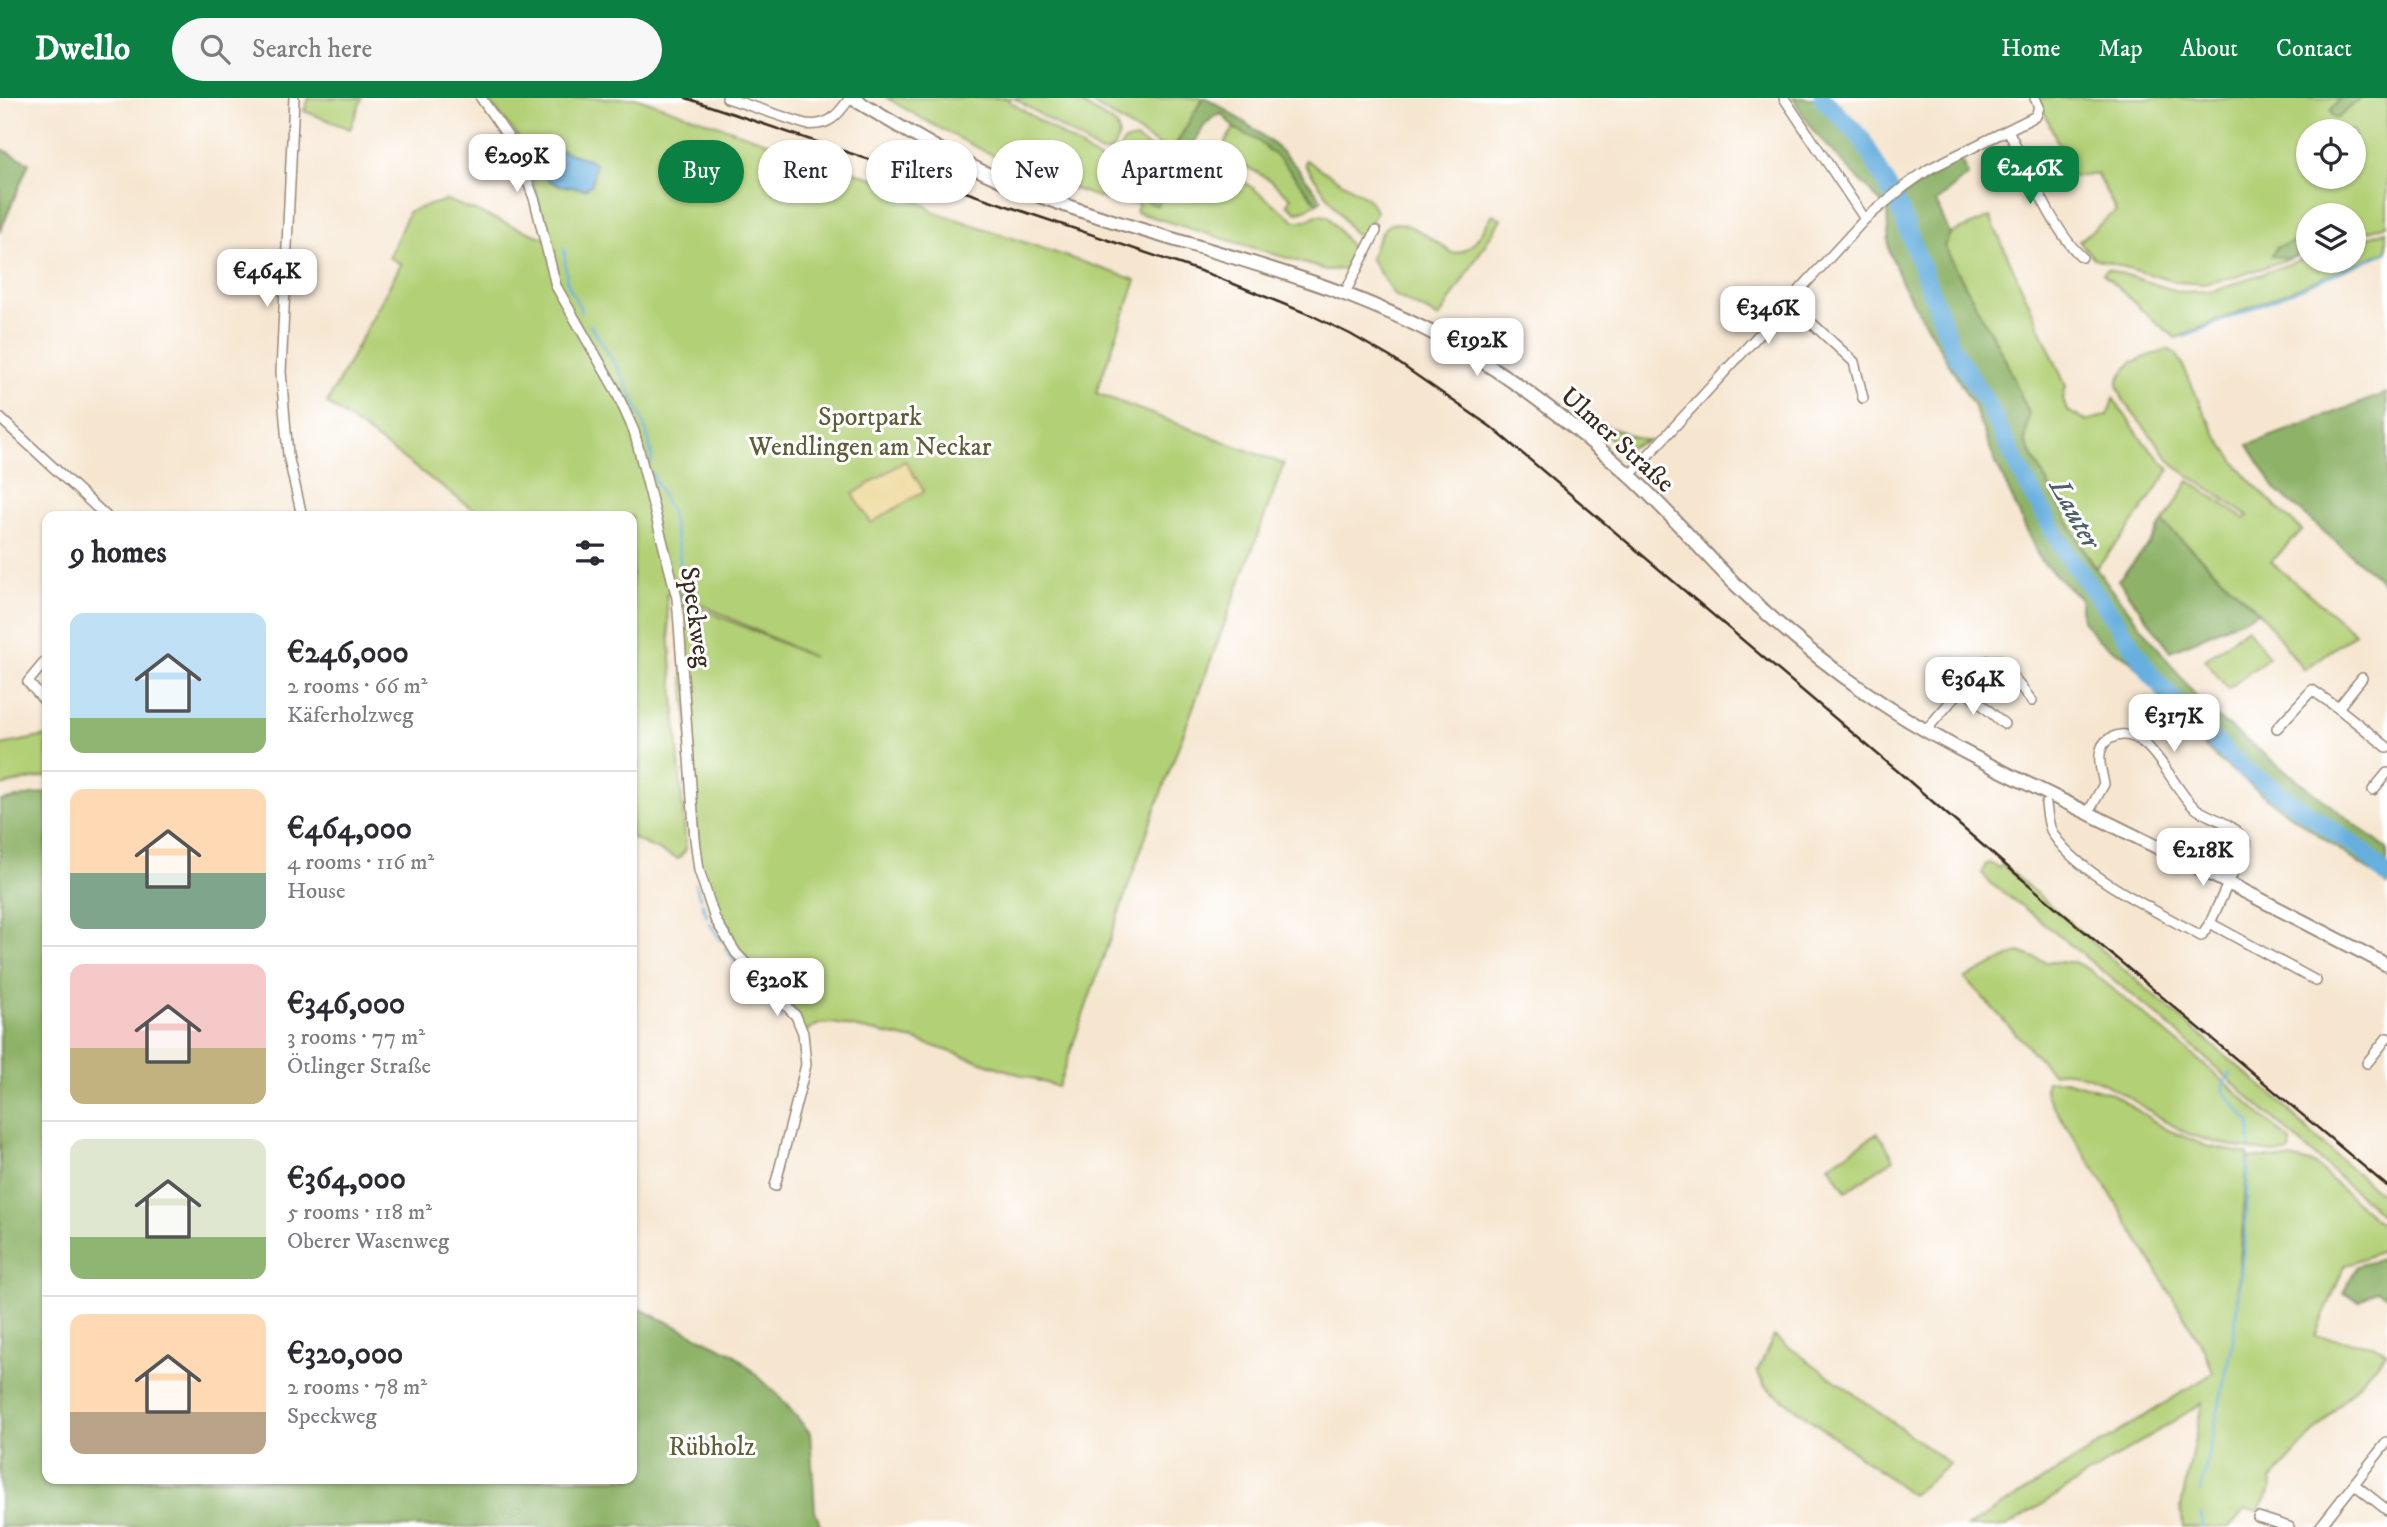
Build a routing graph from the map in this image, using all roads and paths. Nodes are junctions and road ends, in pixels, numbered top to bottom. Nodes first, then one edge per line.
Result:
1 (294, 98) edge
2 (481, 98) edge
3 (727, 98) edge
4 (851, 98) edge
5 (1784, 98) edge
6 (2035, 98) edge
7 (2008, 130) junction
8 (1865, 219) junction
9 (1376, 231) dead end
10 (2082, 257) dead end
11 (1345, 293) junction
12 (1788, 301) junction
13 (1863, 398) dead end
14 (0, 418) edge
15 (1630, 475) junction
16 (101, 511) edge
17 (301, 511) edge
18 (42, 665) edge
19 (2362, 678) dead end
20 (1963, 688) junction
21 (42, 698) edge
22 (2032, 701) dead end
23 (2339, 708) junction
24 (2004, 724) dead end
25 (2277, 727) dead end
26 (1926, 730) junction
27 (2387, 747) edge
28 (2387, 773) edge
29 (2373, 790) dead end
30 (2046, 804) dead end
31 (2088, 813) junction
32 (2229, 883) junction
33 (2210, 923) junction
34 (2387, 965) edge
35 (2316, 981) dead end
36 (2387, 1038) edge
37 (2367, 1062) dead end
38 (775, 1186) dead end
39 (2387, 1442) edge
40 (2354, 1484) junction
41 (2387, 1510) edge
42 (2258, 1517) dead end
43 (2289, 1527) edge
44 (2320, 1527) edge

1 - 17 street
2 - 38 street, Speckweg
3 - 4 street
4 - 11 main road, Ulmer Straße
5 - 8 street
6 - 7 street
7 - 8 street
7 - 10 street
8 - 12 street
9 - 11 street
11 - 15 main road, Ulmer Straße
12 - 13 street
12 - 15 street
14 - 16 street
15 - 26 main road, Ulmer Straße
18 - 21 street
19 - 23 street
20 - 22 street
20 - 24 street
20 - 26 street
23 - 25 street
23 - 27 street
26 - 31 main road, Ulmer Straße
28 - 29 street
30 - 33 street
31 - 32 main road, Ulmer Straße
31 - 32 street
32 - 33 street
32 - 34 main road, Ulmer Straße
33 - 35 street
36 - 37 street
39 - 40 street
40 - 41 street
40 - 44 street
42 - 43 street

